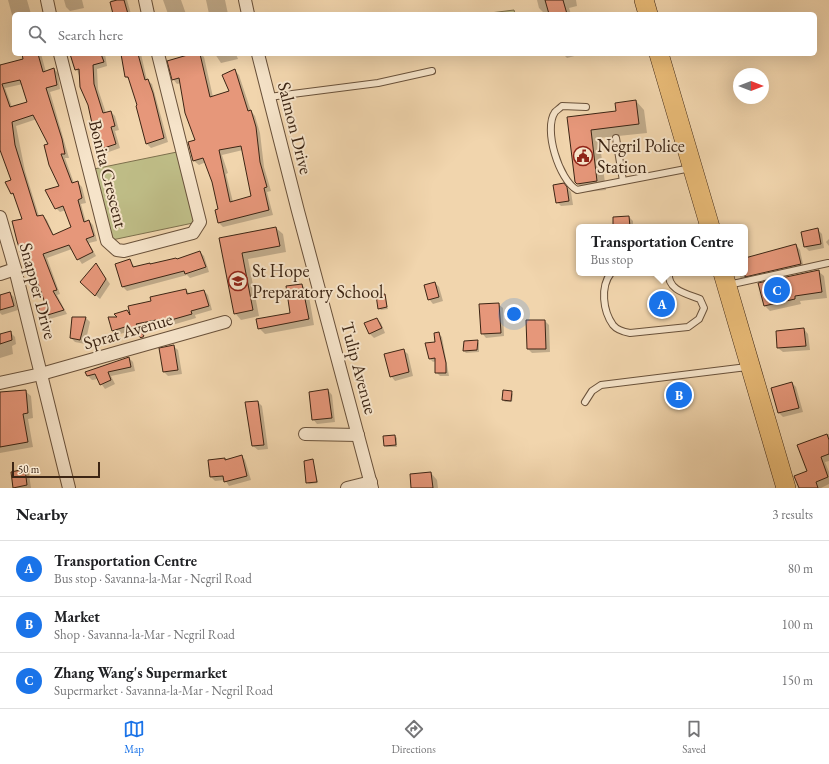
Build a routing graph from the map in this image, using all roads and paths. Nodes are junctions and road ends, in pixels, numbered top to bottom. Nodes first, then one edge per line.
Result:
1 (47, 0) edge
2 (145, 0) edge
3 (245, 0) edge
4 (644, 0) edge
5 (50, 12) edge
6 (148, 12) edge
7 (248, 12) edge
8 (647, 12) edge
9 (61, 56) edge
10 (158, 56) edge
11 (259, 56) edge
12 (660, 56) edge
13 (432, 71) dead end
14 (269, 97) junction
15 (586, 107) dead end
16 (616, 138) dead end
17 (693, 168) junction
18 (623, 181) junction
19 (298, 211) joint
20 (0, 217) edge
21 (709, 224) edge
22 (828, 263) edge
23 (15, 269) junction
24 (0, 274) edge
25 (748, 275) edge
26 (609, 276) edge
27 (668, 276) edge
28 (744, 276) edge
29 (725, 279) edge
30 (225, 322) dead end
31 (751, 367) junction
32 (41, 374) junction
33 (0, 383) edge
34 (585, 402) dead end
35 (305, 434) dead end
36 (358, 435) junction
37 (371, 485) edge
38 (69, 488) edge
39 (347, 488) edge
40 (786, 488) edge

1 - 5 street
2 - 6 street
3 - 7 street
4 - 8 main road
9 - 10 street, Bonita Crescent
11 - 14 street, Salmon Drive
12 - 17 main road
13 - 14 lane
14 - 19 street, Salmon Drive
15 - 18 lane
16 - 18 lane
17 - 18 lane
17 - 21 main road
19 - 36 street, Tulip Avenue
20 - 23 street, Snapper Drive
22 - 25 lane
23 - 24 street
23 - 32 street, Snapper Drive
26 - 27 lane
28 - 29 lane
29 - 31 main road
30 - 32 street, Sprat Avenue
31 - 34 lane
31 - 40 main road
32 - 33 street, Sprat Avenue
32 - 38 street, Snapper Drive
35 - 36 street
36 - 37 street, Tulip Avenue
37 - 39 street

